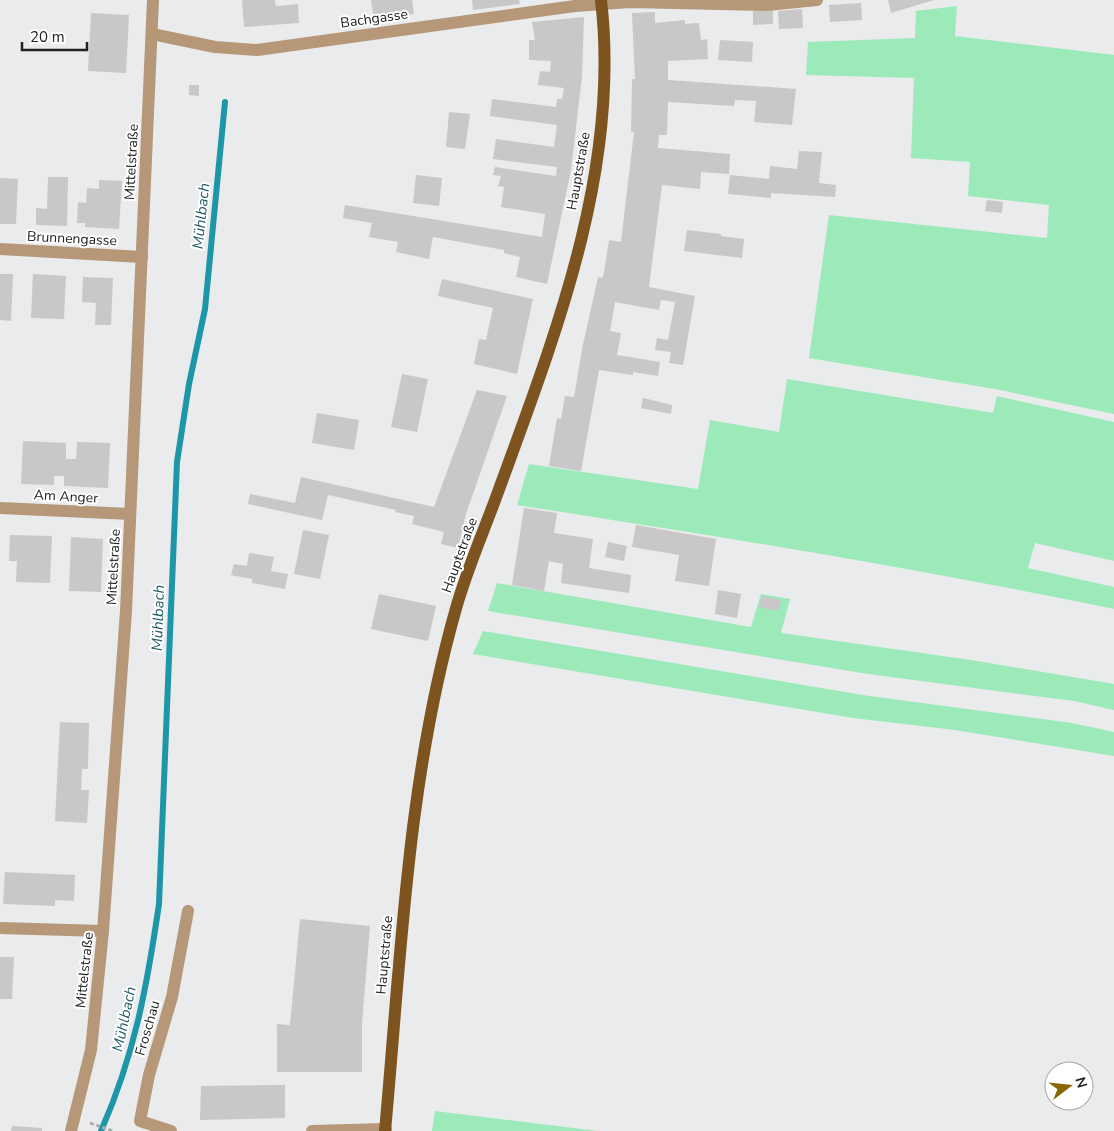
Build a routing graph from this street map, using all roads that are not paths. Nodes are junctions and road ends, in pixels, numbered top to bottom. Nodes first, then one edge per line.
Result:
1 (153, 0) edge
2 (817, 0) edge
3 (601, 2) edge
4 (152, 34) junction
5 (0, 249) edge
6 (142, 257) junction
7 (0, 508) edge
8 (130, 514) junction
9 (188, 911) dead end
10 (0, 928) edge
11 (103, 931) junction
12 (385, 1130) edge
13 (70, 1131) edge
14 (171, 1131) edge
15 (312, 1131) edge

1 - 4 street, Mittelstraße
2 - 3 street, Bachgasse
3 - 4 street, Bachgasse
3 - 12 main road, Hauptstraße
4 - 6 street, Mittelstraße
5 - 6 street, Brunnengasse
6 - 8 street, Mittelstraße
7 - 8 street, Am Anger
8 - 11 street, Mittelstraße
9 - 14 street, Froschau
10 - 11 street
11 - 13 street, Mittelstraße
12 - 15 street

